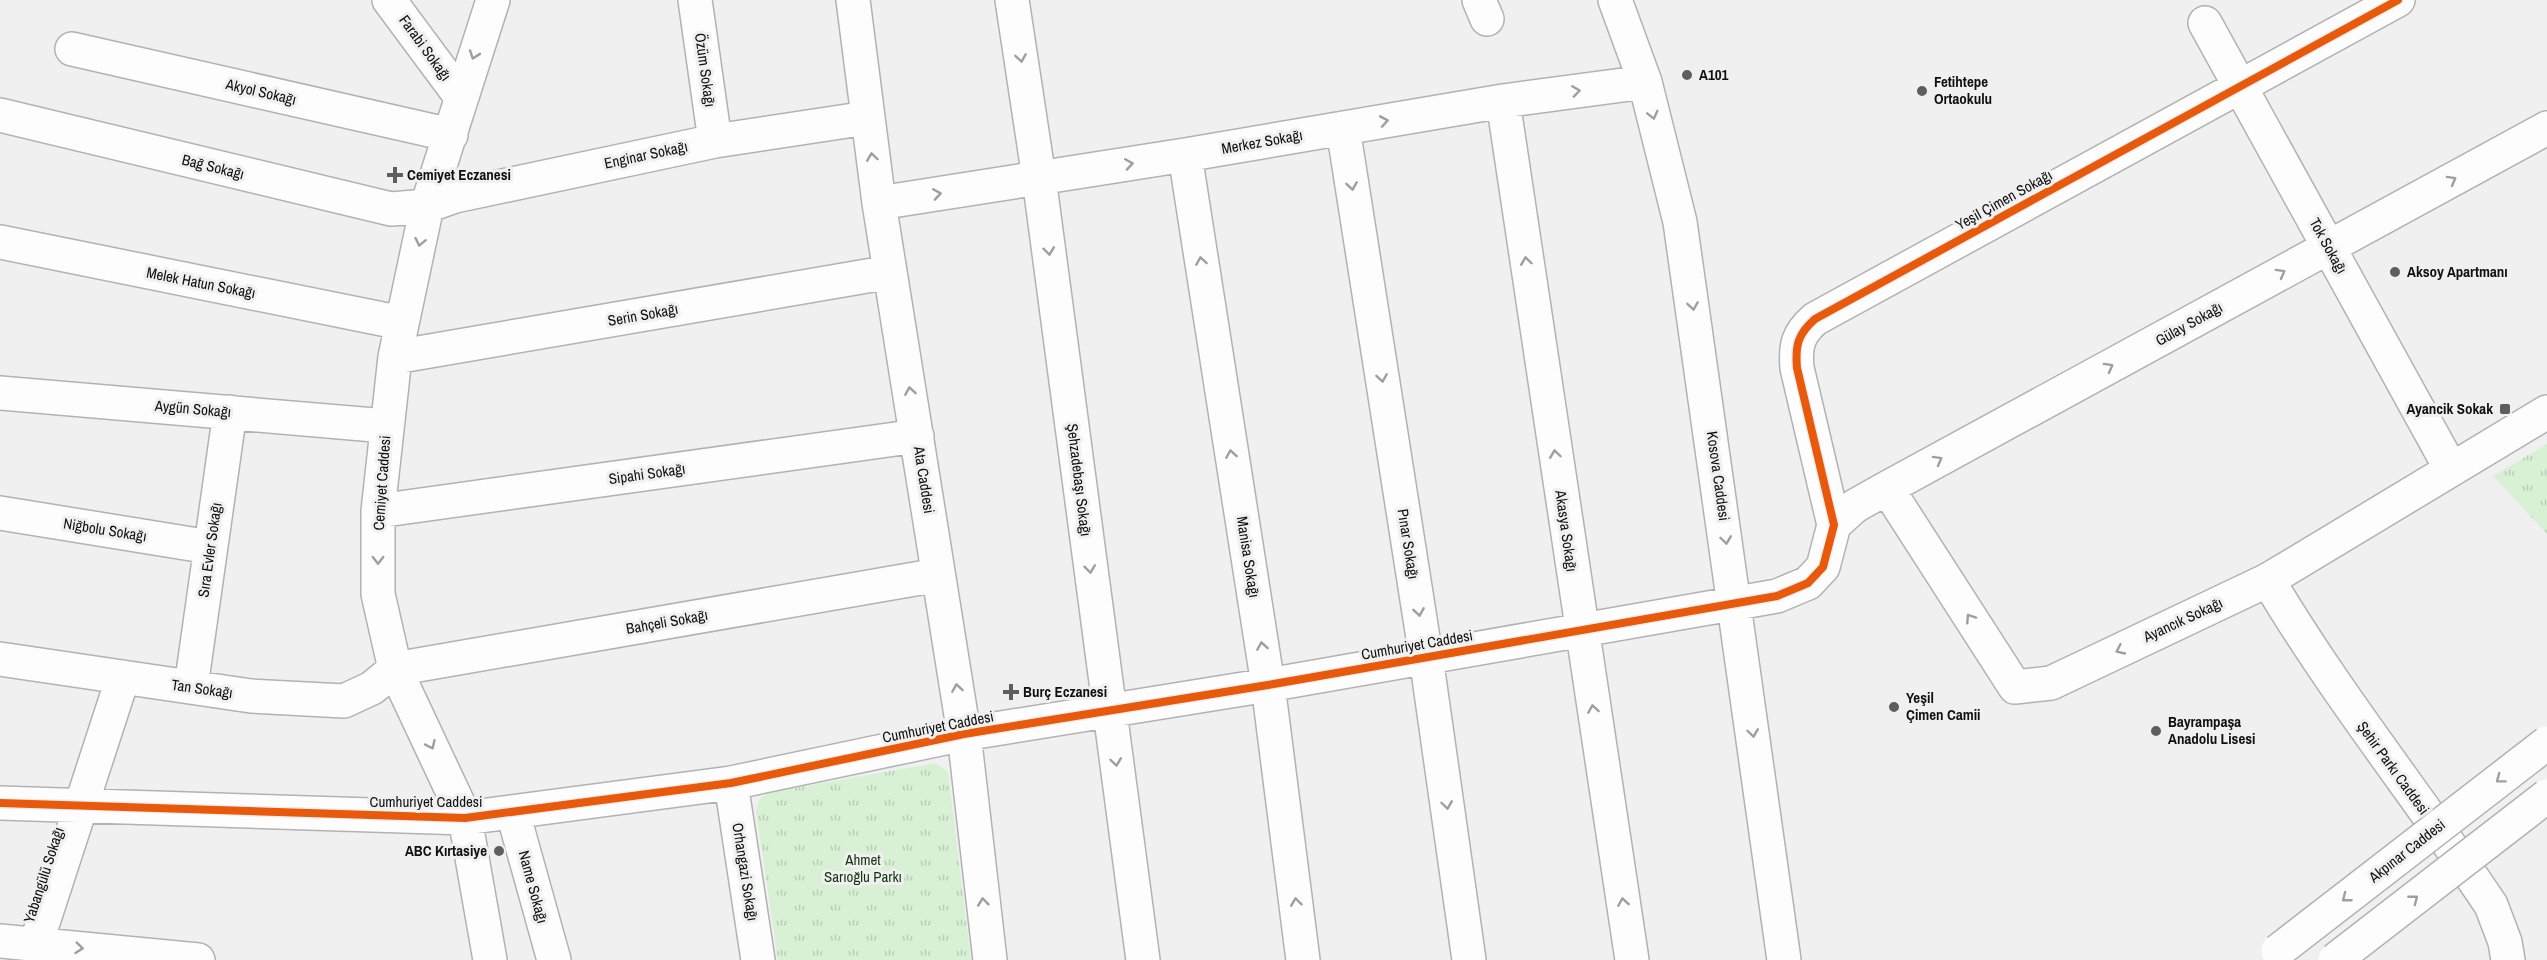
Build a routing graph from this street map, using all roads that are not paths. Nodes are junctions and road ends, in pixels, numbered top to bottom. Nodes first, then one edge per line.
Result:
1 (389, 0) edge
2 (493, 0) edge
3 (695, 0) edge
4 (853, 0) edge
5 (1012, 0) edge
6 (1614, 0) edge
7 (2398, 0) edge
8 (2205, 23) dead end
9 (72, 49) dead end
10 (1645, 82) junction
11 (2240, 86) junction
12 (461, 97) junction
13 (1503, 101) junction
14 (0, 115) edge
15 (867, 118) junction
16 (1342, 128) junction
17 (2547, 128) edge
18 (451, 135) junction
19 (715, 141) junction
20 (1185, 155) junction
21 (1039, 178) junction
22 (879, 203) junction
23 (427, 206) junction
24 (0, 242) edge
25 (2328, 248) junction
26 (890, 272) junction
27 (402, 323) junction
28 (395, 357) junction
29 (0, 393) edge
30 (230, 412) junction
31 (2547, 412) edge
32 (386, 426) junction
33 (917, 436) junction
34 (2451, 470) junction
35 (1887, 488) junction
36 (378, 512) junction
37 (0, 513) edge
38 (1834, 525) junction
39 (210, 547) junction
40 (938, 575) junction
41 (2268, 580) junction
42 (1735, 605) junction
43 (1581, 630) junction
44 (1426, 657) junction
45 (0, 659) edge
46 (395, 669) junction
47 (123, 677) junction
48 (1268, 685) junction
49 (191, 687) junction
50 (1109, 711) junction
51 (964, 734) junction
52 (2547, 743) edge
53 (731, 783) junction
54 (2547, 796) edge
55 (0, 803) edge
56 (81, 806) junction
57 (513, 813) junction
58 (465, 818) junction
59 (0, 941) edge
60 (36, 944) junction
61 (2273, 955) edge
62 (198, 960) edge
63 (490, 960) edge
64 (554, 960) edge
65 (758, 960) edge
66 (990, 960) edge
67 (1143, 960) edge
68 (1303, 960) edge
69 (1469, 960) edge
70 (1632, 960) edge
71 (1784, 960) edge
72 (2335, 960) edge
73 (2508, 960) edge

1 - 12 street, Farabi Sokağı
2 -> 12 street, Cemiyet Caddesi
3 - 19 street, Özüm Sokağı
4 - 15 street, Ata Caddesi
5 -> 21 street, Şehzadebaşı Sokağı
6 - 10 street, Kosova Caddesi
7 - 11 street, Yeşil Çimen Sokağı
8 - 11 street, Tok Sokağı
9 - 18 street, Akyol Sokağı
13 -> 10 street, Merkez Sokağı
10 -> 42 street, Kosova Caddesi
11 - 25 street, Tok Sokağı
11 - 38 street, Yeşil Çimen Sokağı
12 - 18 street, Cemiyet Caddesi
16 -> 13 street, Merkez Sokağı
43 -> 13 street, Akasya Sokağı
14 - 23 street, Bağ Sokağı
15 - 19 street, Enginar Sokağı
22 -> 15 street, Ata Caddesi
16 - 20 street, Merkez Sokağı
16 -> 44 street, Pınar Sokağı
25 -> 17 street, Gülay Sokağı
18 - 23 street, Cemiyet Caddesi
19 - 23 street, Enginar Sokağı
21 -> 20 street, Merkez Sokağı
48 -> 20 street, Manisa Sokağı
22 -> 21 street, Merkez Sokağı
21 -> 50 street, Şehzadebaşı Sokağı
22 - 26 street, Ata Caddesi
23 -> 27 street, Cemiyet Caddesi
24 - 27 street, Melek Hatun Sokağı
25 - 34 street, Tok Sokağı
35 -> 25 street, Gülay Sokağı
26 - 28 street, Serin Sokağı
33 -> 26 street, Ata Caddesi
27 - 28 street, Cemiyet Caddesi
28 - 32 street, Cemiyet Caddesi
29 - 30 street, Aygün Sokağı
30 - 32 street, Aygün Sokağı
30 - 39 street, Sıra Evler Sokağı
31 - 34 street, Ayancık Sokağı
32 - 36 street, Cemiyet Caddesi
33 - 36 street, Sipahi Sokağı
33 - 40 street, Ata Caddesi
34 - 41 street, Ayancık Sokağı
35 - 38 street, Gülay Sokağı
41 -> 35 street, Ayancık Sokağı
36 -> 46 street, Cemiyet Caddesi
37 - 39 street, Niğbolu Sokağı
38 - 42 street, Cumhuriyet Caddesi
39 - 49 street, Sıra Evler Sokağı
40 - 46 street, Bahçeli Sokağı
51 -> 40 street, Ata Caddesi
41 - 73 street, Şehir Parkı Caddesi
42 - 43 street, Cumhuriyet Caddesi
42 -> 71 street, Kosova Caddesi
43 - 44 street, Cumhuriyet Caddesi
70 -> 43 street, Akasya Sokağı
44 - 48 street, Cumhuriyet Caddesi
44 -> 69 street, Pınar Sokağı
45 - 47 street, Tan Sokağı
46 - 49 street, Tan Sokağı
46 -> 58 street, Cemiyet Caddesi
47 - 49 street, Tan Sokağı
47 - 56 street, Yabangülü Sokağı
48 - 50 street, Cumhuriyet Caddesi
68 -> 48 street, Manisa Sokağı
50 - 51 street, Cumhuriyet Caddesi
50 -> 67 street, Şehzadebaşı Sokağı
51 - 53 street, Cumhuriyet Caddesi
66 -> 51 street, Ata Caddesi
52 -> 61 street, Akpınar Caddesi, bridge
53 - 57 street, Cumhuriyet Caddesi
53 - 65 street, Orhangazi Sokağı
72 -> 54 street, bridge
55 - 56 street, Cumhuriyet Caddesi
56 - 58 street, Cumhuriyet Caddesi
56 - 60 street, Yabangülü Sokağı
57 - 58 street, Cumhuriyet Caddesi
57 - 64 street, Name Sokağı
58 - 63 street, Cemiyet Caddesi
59 - 60 street
60 -> 62 street

